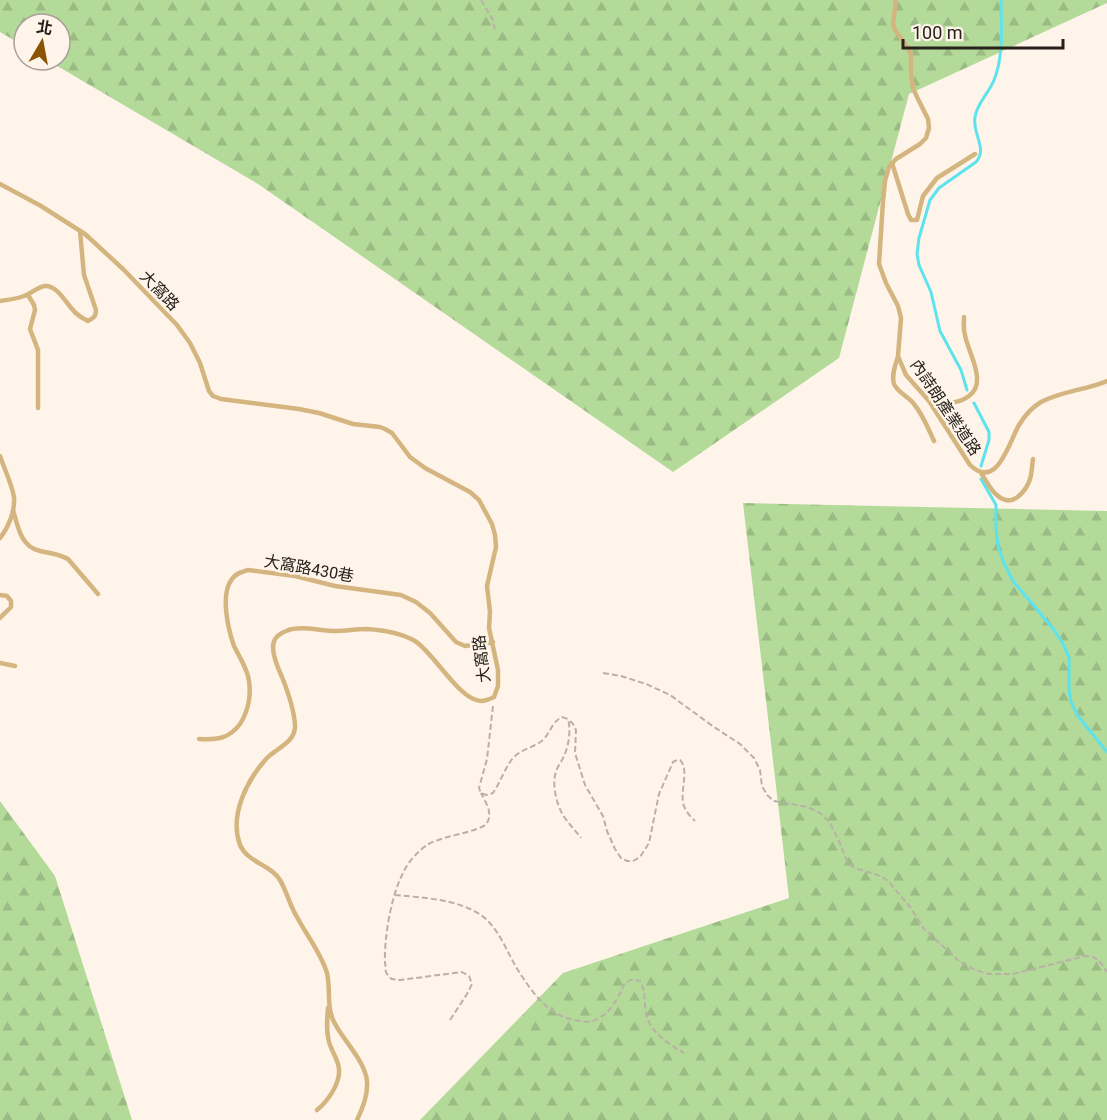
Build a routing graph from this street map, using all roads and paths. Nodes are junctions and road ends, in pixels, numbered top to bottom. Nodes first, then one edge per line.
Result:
1 (481, 0) edge
2 (896, 0) edge
3 (495, 30) dead end
4 (975, 154) dead end
5 (892, 163) junction
6 (0, 184) edge
7 (80, 230) junction
8 (28, 295) junction
9 (0, 301) edge
10 (964, 316) dead end
11 (898, 356) junction
12 (1107, 381) edge
13 (929, 401) junction
14 (38, 408) dead end
15 (934, 441) dead end
16 (0, 456) edge
17 (1033, 459) dead end
18 (984, 473) junction
19 (13, 510) junction
20 (0, 538) edge
21 (98, 594) dead end
22 (0, 595) edge
23 (0, 618) edge
24 (493, 642) junction
25 (0, 663) edge
26 (15, 666) dead end
27 (603, 673) dead end
28 (494, 697) junction
29 (568, 719) junction
30 (199, 739) dead end
31 (481, 794) junction
32 (695, 821) dead end
33 (581, 838) dead end
34 (395, 895) junction
35 (1107, 972) edge
36 (328, 1006) junction
37 (450, 1020) dead end
38 (684, 1053) dead end
39 (317, 1110) dead end
40 (357, 1120) edge

1 - 3 path
2 - 5 lane
4 - 5 lane
5 - 11 lane, 內詩朗產業道路
6 - 7 lane, 大窩路
7 - 8 lane
7 - 24 lane, 大窩路
8 - 9 lane
8 - 14 lane
10 - 13 lane
11 - 13 lane, 內詩朗產業道路
11 - 15 lane
12 - 18 lane, 內詩朗產業道路
13 - 18 lane, 內詩朗產業道路
16 - 19 lane
17 - 18 lane
19 - 20 lane
19 - 21 lane
22 - 23 lane
24 - 28 lane, 大窩路
24 - 30 lane, 大窩路430巷
25 - 26 lane
27 - 35 path
28 - 31 path
28 - 36 lane, 大窩路
29 - 31 path
29 - 32 path
29 - 33 path
31 - 34 path
34 - 37 path
34 - 38 path
36 - 39 lane
36 - 40 lane, 大窩路

